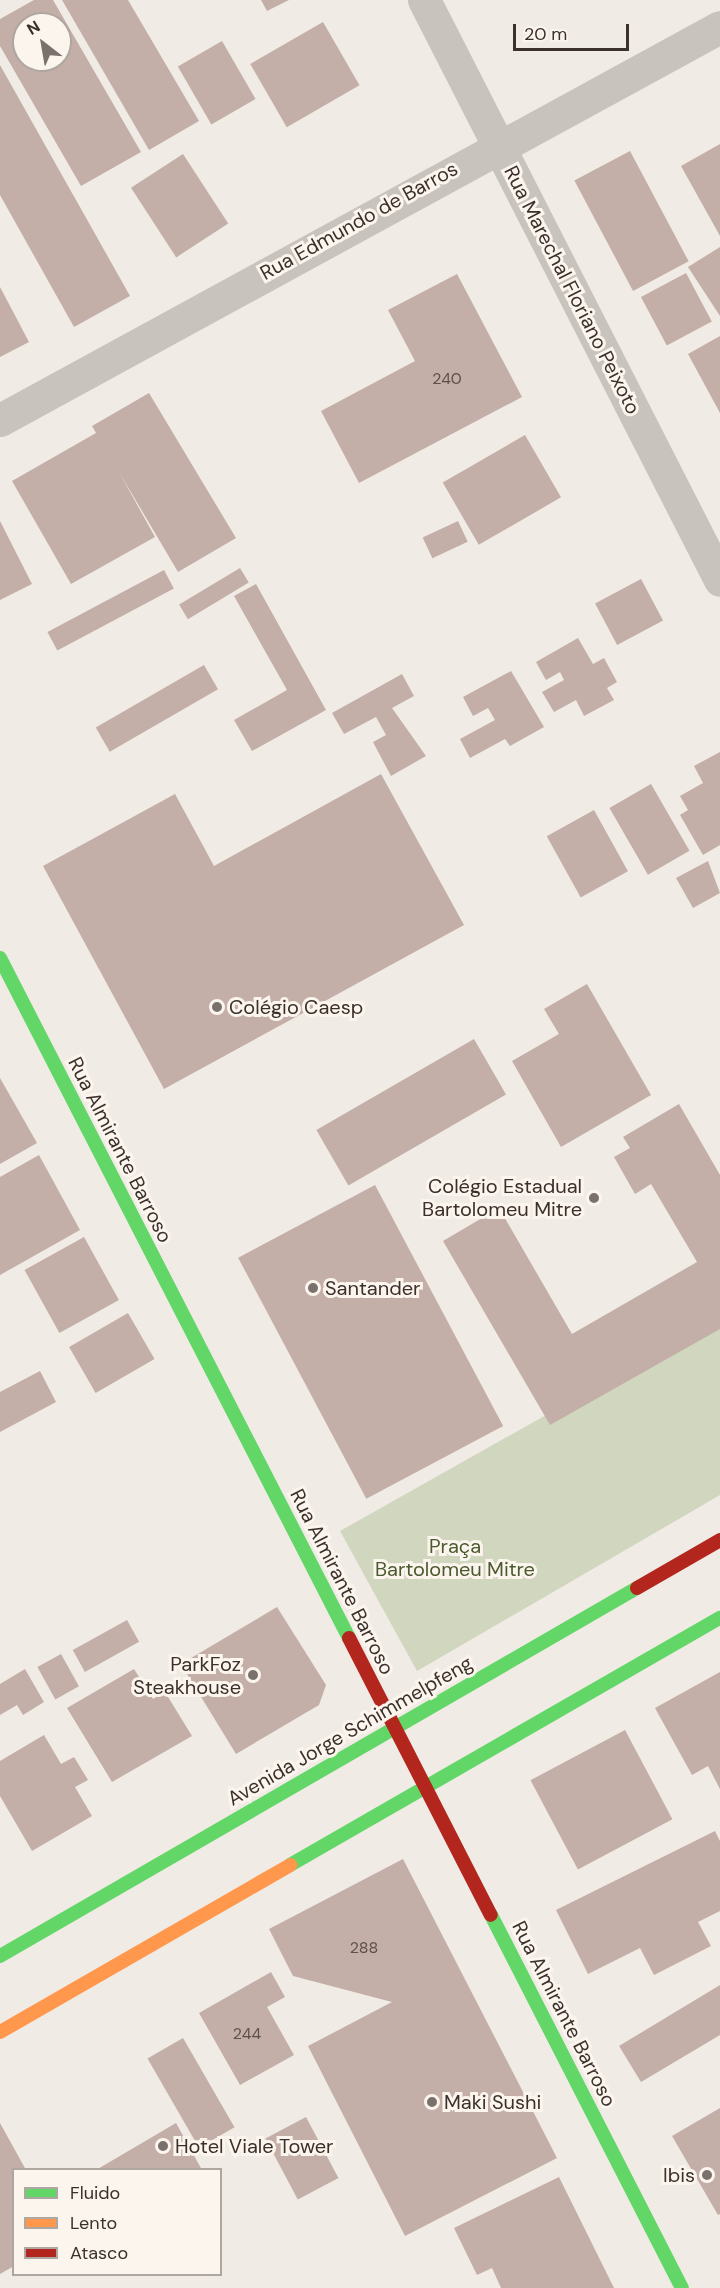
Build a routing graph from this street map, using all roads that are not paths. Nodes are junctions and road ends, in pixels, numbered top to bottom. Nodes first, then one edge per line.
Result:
1 (424, 0) edge
2 (720, 27) edge
3 (497, 145) junction
4 (0, 420) edge
5 (720, 580) edge
6 (0, 958) edge
7 (720, 1540) edge
8 (720, 1618) edge
9 (394, 1727) junction
10 (426, 1788) junction
11 (0, 1956) edge
12 (0, 2032) edge
13 (682, 2288) edge

1 - 3 street, Rua Marechal Floriano Peixoto
2 - 3 street, Rua Edmundo de Barros
3 - 4 street, Rua Edmundo de Barros
3 - 5 street, Rua Marechal Floriano Peixoto
6 - 9 main road, Rua Almirante Barroso
7 - 9 main road, Avenida Jorge Schimmelpfeng
8 - 10 main road
9 - 10 main road, Rua Almirante Barroso
9 - 11 main road, Avenida Jorge Schimmelpfeng
10 - 12 main road
10 - 13 main road, Rua Almirante Barroso

